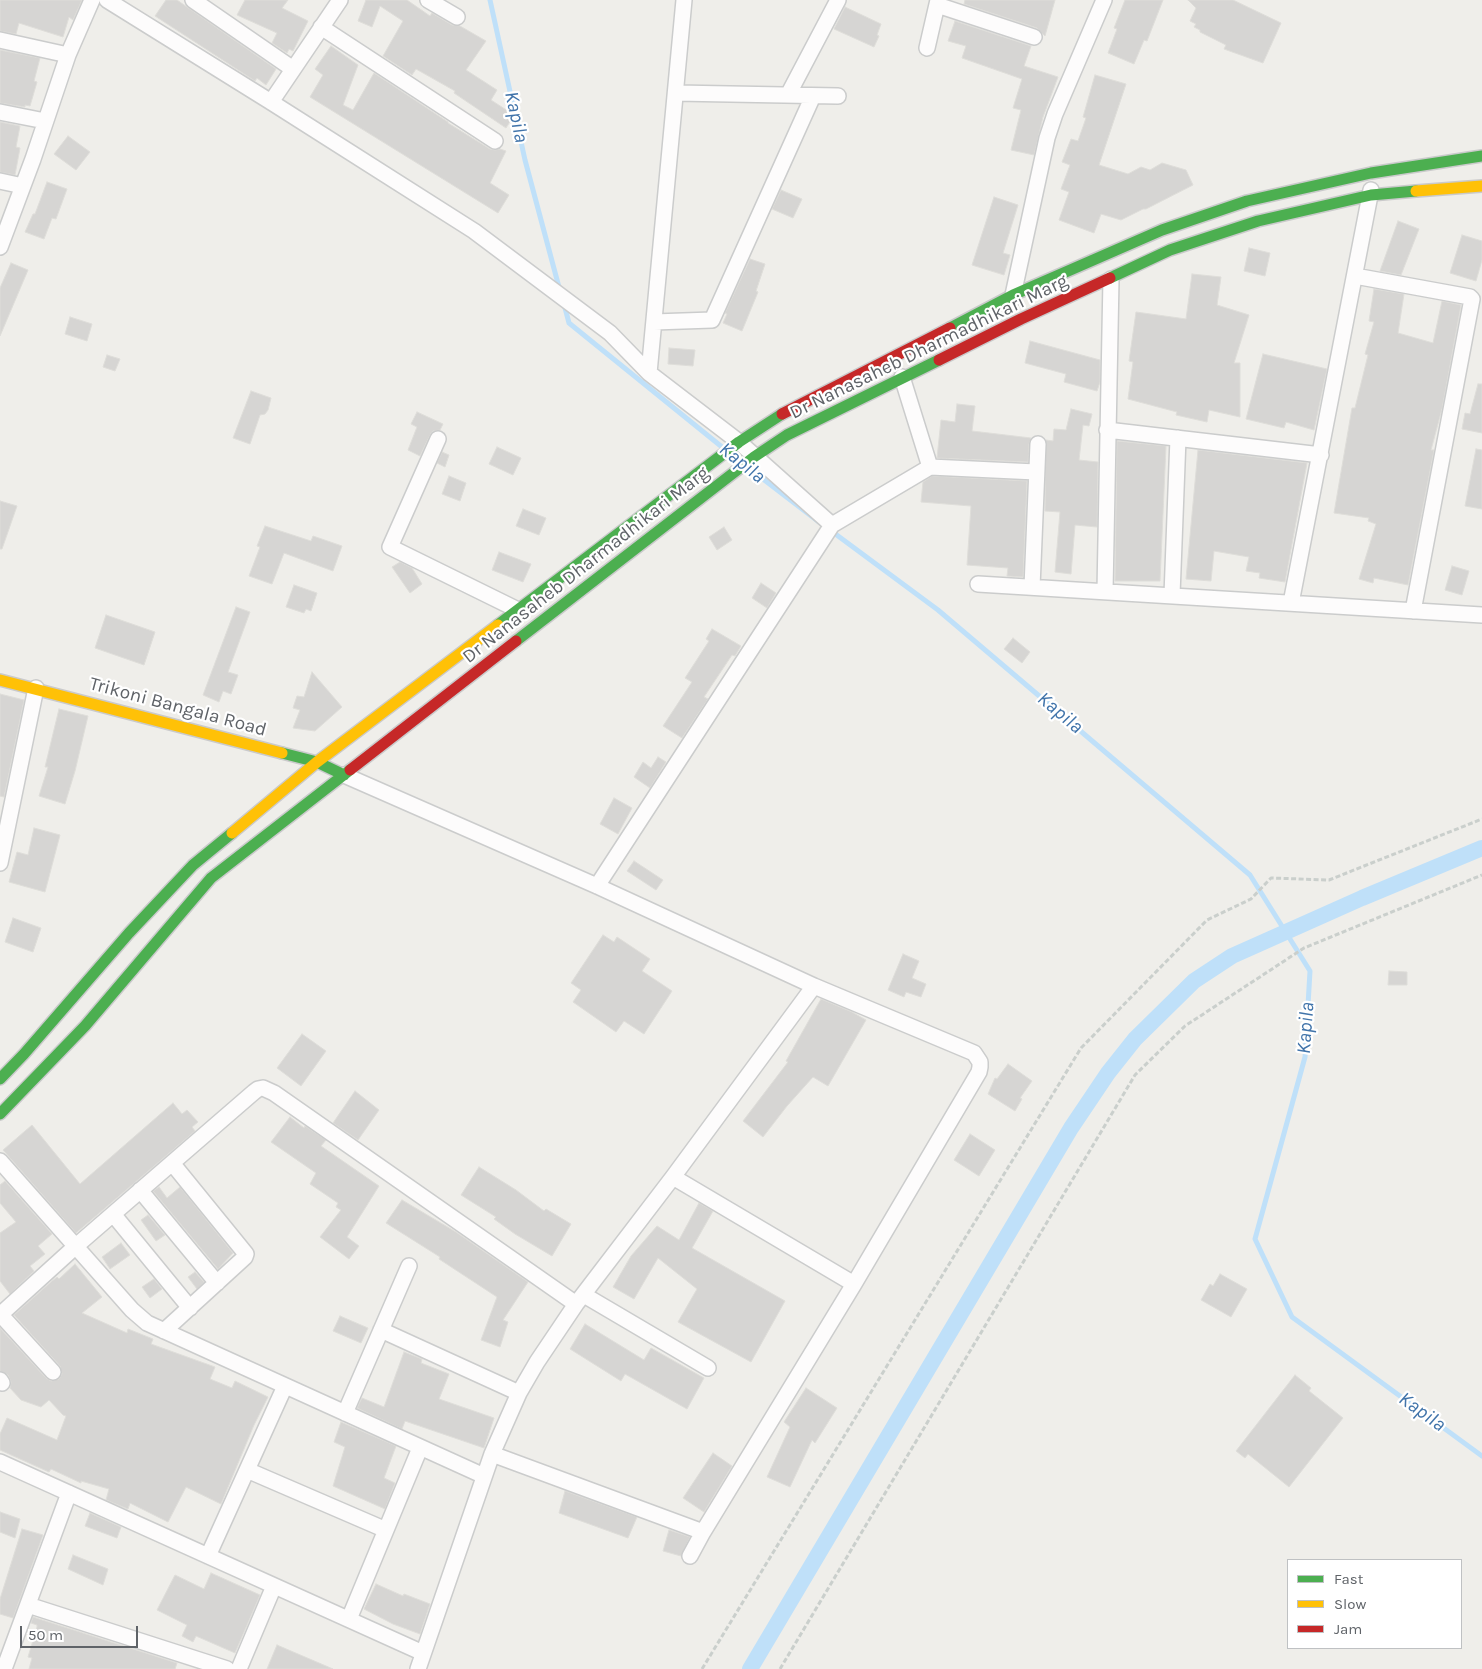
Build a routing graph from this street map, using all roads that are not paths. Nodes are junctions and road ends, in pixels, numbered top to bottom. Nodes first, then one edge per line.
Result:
1 (92, 0) edge
2 (107, 0) edge
3 (193, 0) edge
4 (428, 0) edge
5 (684, 0) edge
6 (838, 0) edge
7 (1104, 0) edge
8 (332, 3) edge
9 (938, 3) edge
10 (458, 17) dead end
11 (321, 27) junction
12 (1034, 37) dead end
13 (0, 40) edge
14 (927, 48) dead end
15 (68, 55) junction
16 (293, 69) junction
17 (676, 93) junction
18 (788, 96) junction
19 (813, 96) junction
20 (838, 96) dead end
21 (271, 102) junction
22 (0, 112) edge
23 (45, 120) junction
24 (495, 141) dead end
25 (1482, 156) edge
26 (1371, 173) junction
27 (1468, 173) junction
28 (0, 181) edge
29 (23, 186) junction
30 (1482, 186) edge
31 (1371, 195) junction
32 (0, 247) edge
33 (1355, 276) junction
34 (1111, 279) junction
35 (1013, 295) junction
36 (1021, 319) junction
37 (654, 322) junction
38 (649, 373) junction
39 (902, 377) junction
40 (1107, 430) junction
41 (1178, 438) junction
42 (438, 439) dead end
43 (739, 442) junction
44 (1038, 444) dead end
45 (1321, 455) junction
46 (754, 457) junction
47 (930, 467) junction
48 (1036, 472) junction
49 (832, 525) junction
50 (978, 584) dead end
51 (1032, 587) junction
52 (1105, 591) junction
53 (1172, 595) junction
54 (1292, 603) junction
55 (518, 610) junction
56 (1413, 611) junction
57 (1482, 615) edge
58 (534, 627) junction
59 (0, 680) edge
60 (36, 688) junction
61 (316, 762) junction
62 (344, 775) junction
63 (0, 863) edge
64 (597, 886) junction
65 (814, 986) junction
66 (0, 1079) edge
67 (0, 1114) edge
68 (0, 1161) edge
69 (172, 1163) junction
70 (673, 1177) junction
71 (140, 1190) junction
72 (113, 1214) junction
73 (76, 1246) junction
74 (410, 1266) dead end
75 (217, 1283) junction
76 (854, 1284) junction
77 (580, 1300) junction
78 (190, 1308) junction
79 (0, 1314) edge
80 (381, 1330) junction
81 (164, 1332) junction
82 (708, 1368) dead end
83 (53, 1372) dead end
84 (285, 1386) junction
85 (519, 1393) junction
86 (345, 1413) junction
87 (420, 1448) junction
88 (492, 1454) junction
89 (0, 1462) edge
90 (247, 1470) junction
91 (484, 1476) junction
92 (69, 1493) junction
93 (386, 1530) junction
94 (703, 1532) junction
95 (208, 1556) junction
96 (690, 1556) dead end
97 (274, 1586) junction
98 (28, 1605) junction
99 (349, 1620) junction
100 (423, 1653) junction
101 (4, 1669) edge
102 (226, 1669) edge
103 (239, 1669) edge
104 (418, 1669) edge

1 - 15 street
2 - 21 street
3 - 16 street
4 - 10 street
5 - 17 street
6 - 18 street
7 - 35 street
8 - 11 street
9 - 12 street
9 - 14 street
11 - 16 street
11 - 24 street
13 - 15 street
15 - 23 street
16 - 21 street
17 - 18 street
17 - 37 street
18 - 19 street
19 - 20 street
19 - 37 street
21 - 38 street
22 - 23 street
23 - 29 street
25 - 27 main road, Dr Nanasaheb Dharmadhikari Marg
26 - 27 main road, Dr Nanasaheb Dharmadhikari Marg
26 - 31 street
26 - 35 main road, Dr Nanasaheb Dharmadhikari Marg
27 - 30 main road, Dr Nanasaheb Dharmadhikari Marg
27 - 31 main road, Dr Nanasaheb Dharmadhikari Marg
28 - 29 street
29 - 32 street
31 - 33 street
31 - 34 main road, Dr Nanasaheb Dharmadhikari Marg
33 - 45 street
33 - 56 street
34 - 36 main road, Dr Nanasaheb Dharmadhikari Marg
34 - 40 street
35 - 36 street
35 - 43 main road, Dr Nanasaheb Dharmadhikari Marg
36 - 39 main road, Dr Nanasaheb Dharmadhikari Marg
37 - 38 street
38 - 43 street
39 - 46 main road, Dr Nanasaheb Dharmadhikari Marg
39 - 47 street
40 - 41 street
40 - 52 street
41 - 45 street
41 - 53 street
42 - 55 street
43 - 46 street
43 - 55 main road, Dr Nanasaheb Dharmadhikari Marg
44 - 48 street
45 - 54 street
46 - 49 street
46 - 58 main road, Dr Nanasaheb Dharmadhikari Marg
47 - 48 street
47 - 49 street
48 - 51 street
49 - 64 street
50 - 51 street
51 - 52 street
52 - 53 street
53 - 54 street
54 - 56 street
55 - 58 street
55 - 61 main road, Dr Nanasaheb Dharmadhikari Marg
56 - 57 street
58 - 62 main road, Dr Nanasaheb Dharmadhikari Marg
59 - 60 main road, Trikoni Bangala Road
60 - 61 main road, Trikoni Bangala Road
60 - 63 street
61 - 62 main road, Trikoni Bangala Road
61 - 66 main road, Dr Nanasaheb Dharmadhikari Marg
62 - 64 street
62 - 67 main road, Dr Nanasaheb Dharmadhikari Marg
64 - 65 street
65 - 70 street
65 - 76 street
68 - 73 street
69 - 71 street
69 - 75 street
69 - 77 street
70 - 76 street
70 - 77 street
71 - 72 street
71 - 75 street
72 - 73 street
72 - 78 street
73 - 79 street
73 - 81 street
74 - 80 street
75 - 78 street
76 - 94 street
77 - 82 street
77 - 85 street
78 - 81 street
79 - 83 street
80 - 85 street
80 - 86 street
81 - 84 street
84 - 86 street
84 - 90 street
85 - 88 street
86 - 87 street
87 - 91 street
87 - 93 street
88 - 91 street
88 - 94 street
89 - 92 street
90 - 93 street
90 - 95 street
91 - 100 street
92 - 95 street
92 - 98 street
93 - 99 street
94 - 96 street
95 - 97 street
97 - 99 street
97 - 103 street
98 - 101 street
98 - 102 street
99 - 100 street
100 - 104 street

